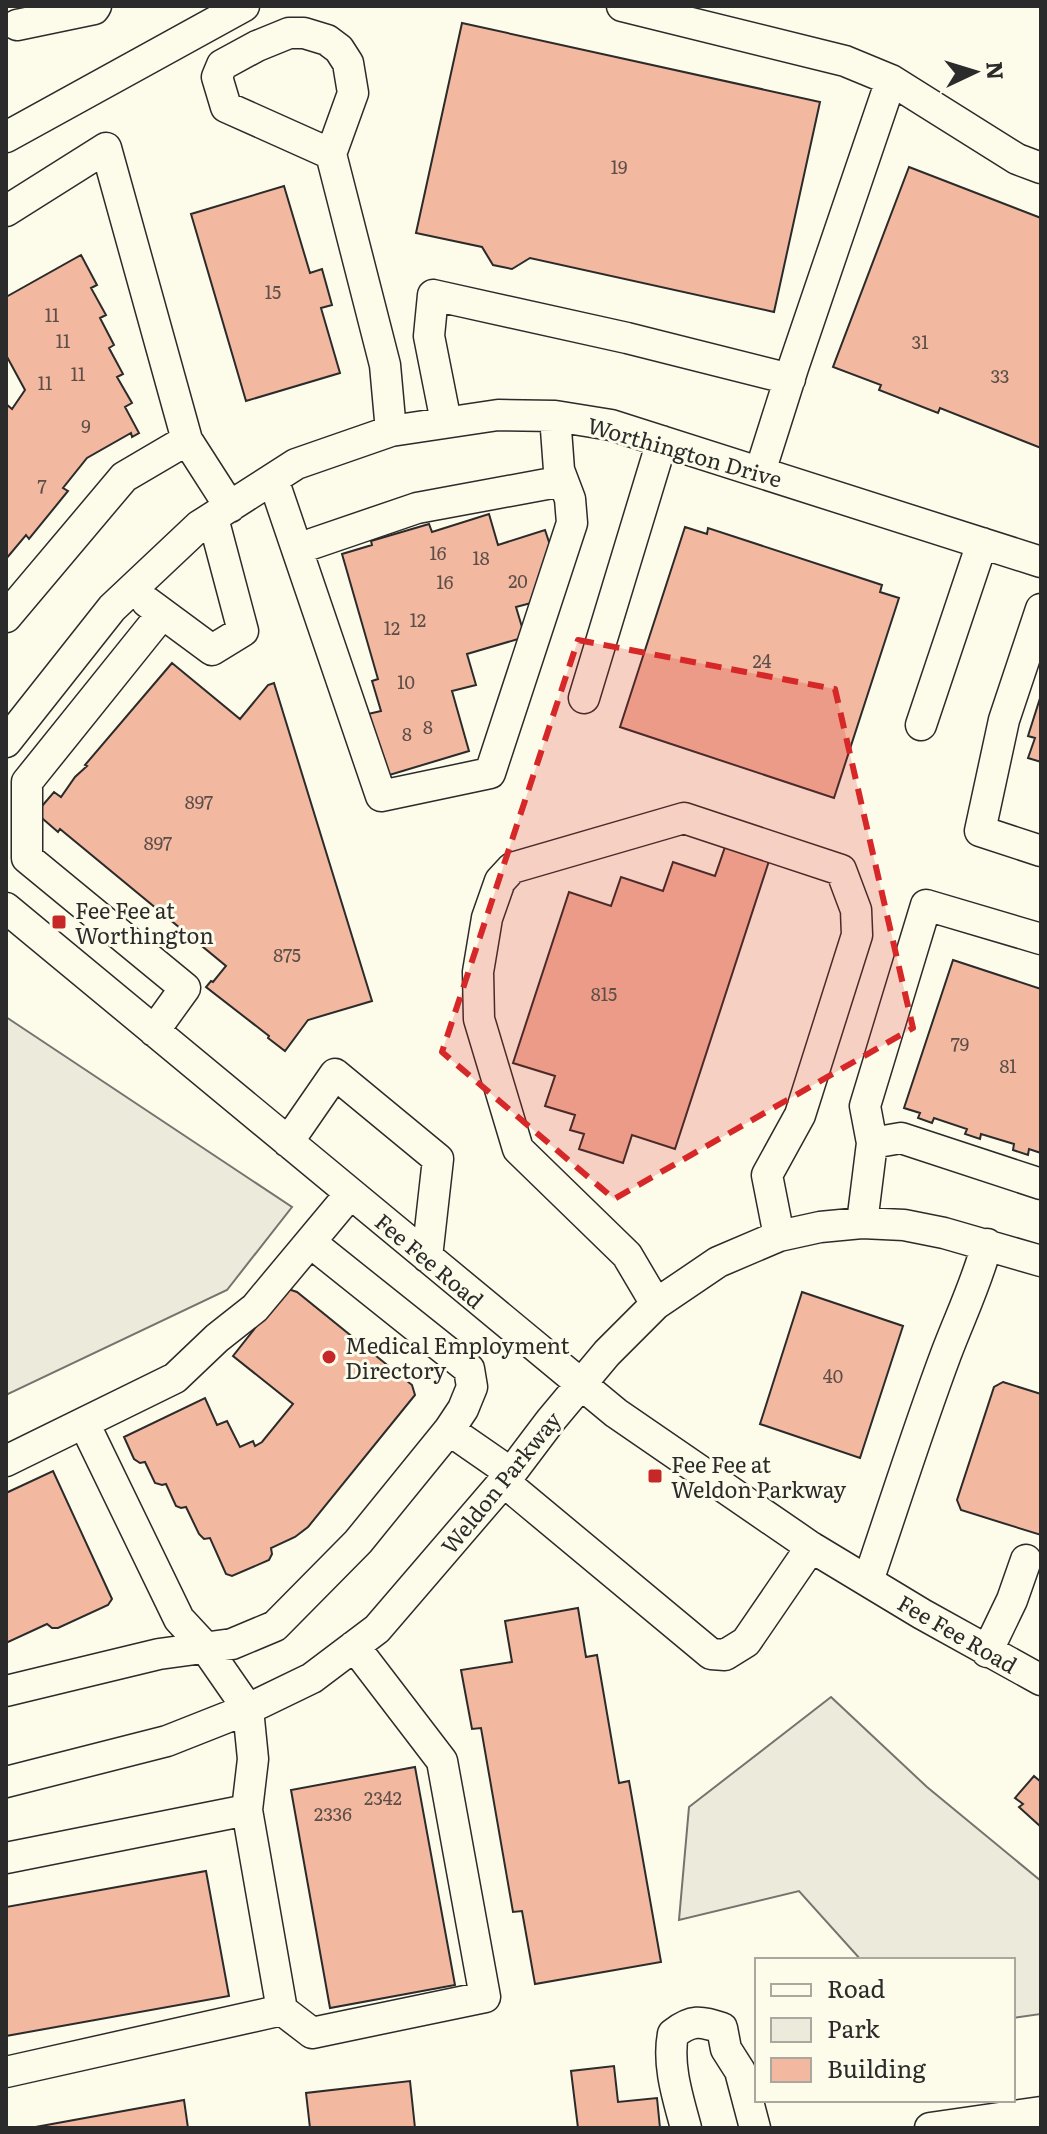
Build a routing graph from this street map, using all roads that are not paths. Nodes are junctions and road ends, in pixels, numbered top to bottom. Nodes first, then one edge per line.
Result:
1 (96, 6) edge
2 (244, 6) edge
3 (622, 6) edge
4 (17, 25) dead end
5 (891, 80) junction
6 (6, 137) edge
7 (331, 154) junction
8 (1041, 168) edge
9 (6, 211) edge
10 (790, 379) junction
11 (555, 416) junction
12 (446, 422) junction
13 (391, 431) junction
14 (187, 440) junction
15 (662, 441) junction
16 (760, 472) junction
17 (273, 479) junction
18 (563, 481) junction
19 (221, 512) junction
20 (982, 543) junction
21 (297, 549) junction
22 (1041, 562) edge
23 (131, 591) junction
24 (1041, 609) edge
25 (162, 614) junction
26 (6, 617) edge
27 (584, 698) dead end
28 (921, 725) dead end
29 (6, 742) edge
30 (1041, 851) edge
31 (45, 873) junction
32 (10, 911) edge
33 (1041, 939) edge
34 (154, 1031) junction
35 (288, 1142) junction
36 (872, 1143) junction
37 (1041, 1184) edge
38 (350, 1194) junction
39 (862, 1223) junction
40 (779, 1236) junction
41 (310, 1242) junction
42 (987, 1244) junction
43 (427, 1257) junction
44 (1041, 1261) edge
45 (656, 1304) junction
46 (580, 1385) junction
47 (84, 1423) junction
48 (449, 1430) junction
49 (6, 1461) edge
50 (507, 1477) junction
51 (811, 1547) junction
52 (1026, 1560) dead end
53 (868, 1581) junction
54 (354, 1646) junction
55 (205, 1647) junction
56 (987, 1652) junction
57 (1041, 1680) edge
58 (6, 1691) edge
59 (248, 1709) junction
60 (6, 1782) edge
61 (247, 1810) junction
62 (6, 1858) edge
63 (282, 2010) junction
64 (6, 2072) edge
65 (1041, 2112) edge
66 (686, 2128) edge
67 (755, 2128) edge
68 (930, 2128) edge

1 - 4 street
2 - 6 street
3 - 5 street
5 - 8 street
5 - 10 street
7 - 7 street
7 - 13 street
9 - 14 street
10 - 12 street
10 - 16 street
11 - 12 street, Worthington Drive
11 - 15 street, Worthington Drive
11 - 18 street
12 - 13 street, Worthington Drive
13 - 17 street, Worthington Drive
14 - 19 street
14 - 26 street
15 - 16 street, Worthington Drive
15 - 27 street
16 - 20 street, Worthington Drive
17 - 19 street, Worthington Drive
17 - 21 street
18 - 21 street
18 - 21 street
19 - 23 street, Worthington Drive
19 - 25 street
20 - 22 street, Worthington Drive
20 - 28 street
23 - 25 street
23 - 29 street, Worthington Drive
24 - 30 street
25 - 31 street
31 - 32 street
31 - 34 street
32 - 34 street, Fee Fee Road
33 - 36 street
34 - 35 street, Fee Fee Road
35 - 38 street, Fee Fee Road
35 - 43 street
36 - 37 street
36 - 39 street
38 - 41 street
38 - 43 street, Fee Fee Road
39 - 40 street, Weldon Parkway
39 - 42 street, Weldon Parkway
40 - 45 street, Weldon Parkway
40 - 45 street
41 - 47 street
41 - 48 street
42 - 44 street, Weldon Parkway
42 - 53 street
43 - 46 street, Fee Fee Road
45 - 46 street, Weldon Parkway
46 - 50 street, Weldon Parkway
46 - 51 street, Fee Fee Road
47 - 49 street
47 - 55 street
48 - 50 street
48 - 55 street
50 - 51 street
50 - 54 street, Weldon Parkway
51 - 53 street, Fee Fee Road
52 - 56 street
53 - 56 street, Fee Fee Road
54 - 59 street, Weldon Parkway
54 - 63 street
55 - 58 street
55 - 59 street
56 - 57 street, Fee Fee Road
59 - 60 street, Weldon Parkway
59 - 61 street
61 - 62 street
61 - 63 street
63 - 64 street
65 - 68 street
66 - 67 street

